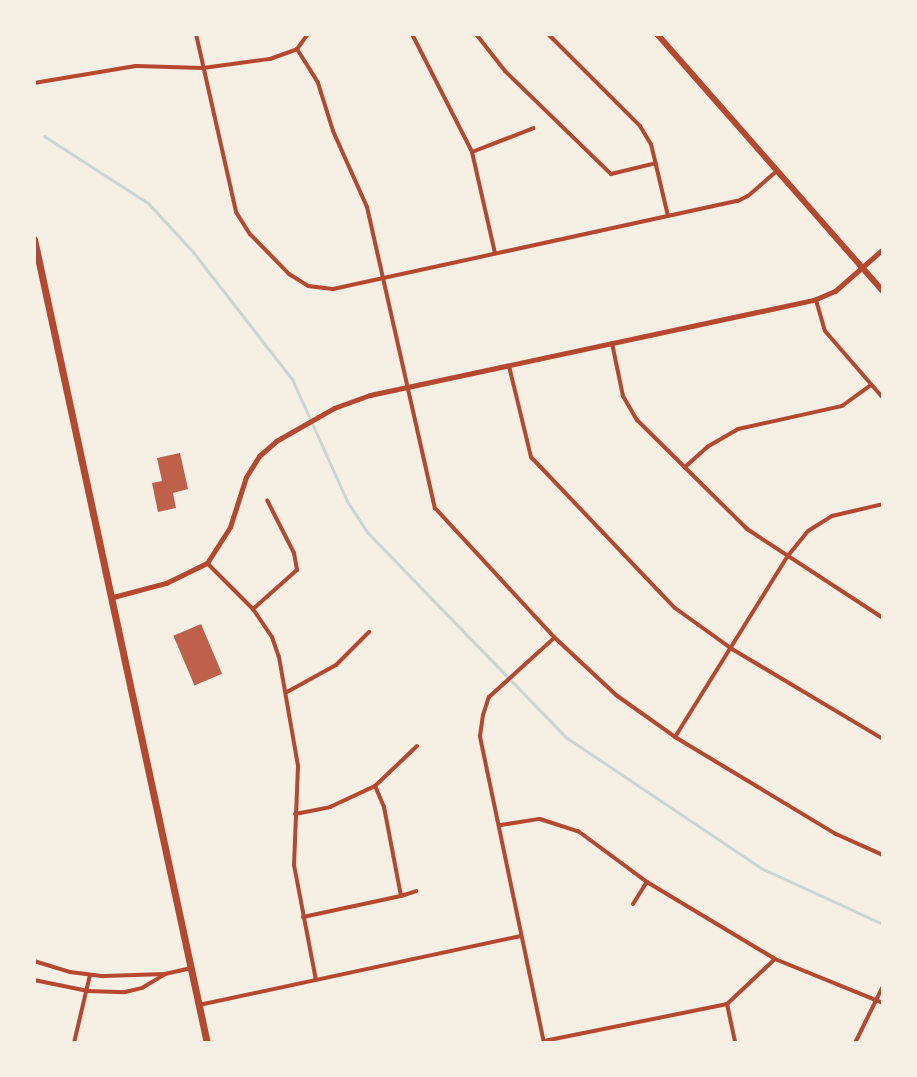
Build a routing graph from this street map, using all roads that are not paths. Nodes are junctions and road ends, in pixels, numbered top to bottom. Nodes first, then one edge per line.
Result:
1 (196, 34) edge
2 (308, 34) edge
3 (412, 34) edge
4 (476, 34) edge
5 (548, 34) edge
6 (657, 34) edge
7 (297, 49) junction
8 (203, 68) junction
9 (34, 83) edge
10 (534, 128) dead end
11 (472, 152) junction
12 (656, 163) junction
13 (777, 171) junction
14 (668, 217) junction
15 (34, 239) edge
16 (883, 249) edge
17 (495, 253) junction
18 (862, 267) junction
19 (384, 278) junction
20 (883, 291) edge
21 (816, 299) junction
22 (612, 343) junction
23 (509, 366) junction
24 (871, 385) junction
25 (407, 387) junction
26 (883, 398) edge
27 (685, 467) junction
28 (267, 500) dead end
29 (883, 504) edge
30 (787, 557) junction
31 (207, 563) junction
32 (113, 597) junction
33 (253, 609) junction
34 (883, 618) edge
35 (369, 632) dead end
36 (554, 637) junction
37 (732, 649) junction
38 (287, 692) junction
39 (675, 737) junction
40 (883, 739) edge
41 (417, 746) dead end
42 (375, 786) junction
43 (295, 814) junction
44 (501, 825) junction
45 (883, 855) edge
46 (647, 882) junction
47 (416, 891) dead end
48 (401, 896) junction
49 (633, 904) dead end
50 (303, 917) junction
51 (520, 936) junction
52 (775, 959) junction
53 (34, 961) edge
54 (191, 968) junction
55 (165, 974) junction
56 (90, 975) junction
57 (34, 980) edge
58 (316, 980) junction
59 (883, 986) edge
60 (88, 991) junction
61 (876, 1000) junction
62 (883, 1003) edge
63 (727, 1004) junction
64 (199, 1005) junction
65 (544, 1042) edge
66 (74, 1043) edge
67 (207, 1043) edge
68 (735, 1043) edge
69 (855, 1043) edge

1 - 8 street
2 - 7 street
3 - 11 street
4 - 12 street
5 - 12 street
6 - 13 main road
7 - 8 street
7 - 19 street
8 - 9 street
8 - 19 street
10 - 11 street
11 - 17 street
12 - 14 street
13 - 14 street
13 - 18 main road
14 - 17 street
15 - 32 highway
16 - 18 street
17 - 19 street
18 - 20 main road
18 - 21 street
19 - 25 street
21 - 22 street
21 - 24 street
22 - 23 street
22 - 27 street
23 - 25 street
23 - 37 street
24 - 26 street
24 - 27 street
25 - 31 street
25 - 36 street
27 - 30 street
28 - 33 street
29 - 30 street
30 - 34 street
30 - 37 street
31 - 32 street
31 - 33 street
32 - 54 highway
33 - 38 street
35 - 38 street
36 - 39 street
36 - 44 street
37 - 39 street
37 - 40 street
38 - 43 street
39 - 45 street
41 - 42 street
42 - 43 street
42 - 48 street
43 - 50 street
44 - 46 street
44 - 51 street
46 - 49 street
46 - 52 street
47 - 48 street
48 - 50 street
50 - 58 street
51 - 58 street
51 - 65 street
52 - 61 street
52 - 63 street
53 - 56 street
54 - 55 street
54 - 64 highway
55 - 56 street
55 - 60 street
56 - 60 street
57 - 60 street
58 - 64 street
59 - 61 street
60 - 66 street
61 - 62 street
61 - 69 street
63 - 65 street
63 - 68 street
64 - 67 highway

